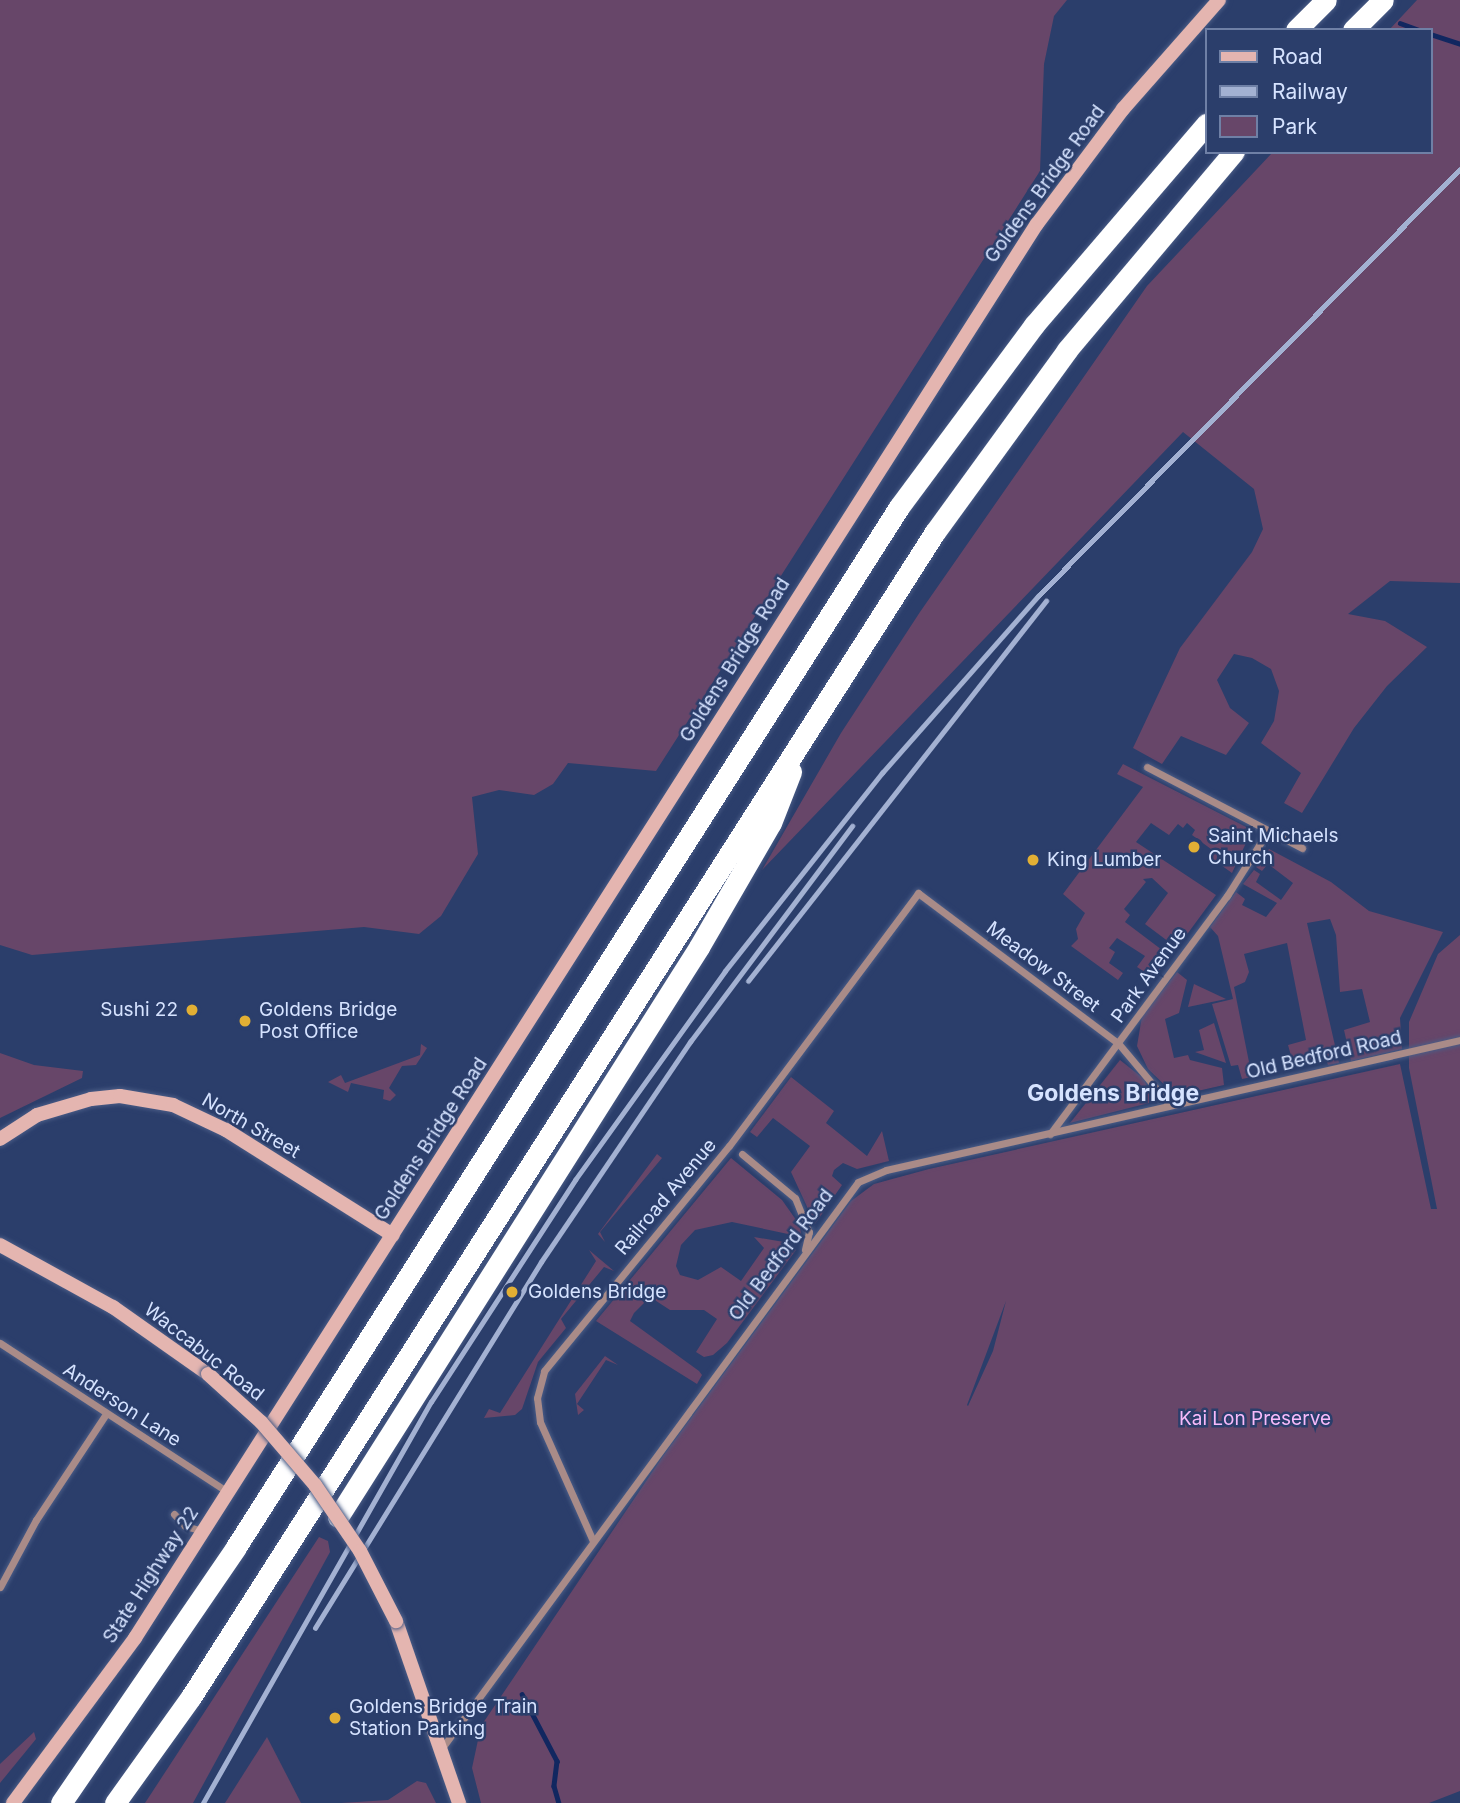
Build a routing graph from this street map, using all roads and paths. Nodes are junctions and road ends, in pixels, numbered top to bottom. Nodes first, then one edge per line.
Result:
1 (1219, 0) edge
2 (1326, 0) edge
3 (1383, 0) edge
4 (1298, 28) edge
5 (1355, 28) edge
6 (1204, 126) edge
7 (1232, 154) edge
8 (809, 728) junction
9 (1147, 767) dead end
10 (1268, 831) junction
11 (1302, 848) dead end
12 (918, 893) joint
13 (1460, 1040) edge
14 (1118, 1044) junction
15 (1170, 1104) junction
16 (1050, 1134) junction
17 (0, 1139) edge
18 (742, 1154) dead end
19 (393, 1235) junction
20 (0, 1245) edge
21 (804, 1254) junction
22 (0, 1343) edge
23 (312, 1361) joint
24 (106, 1414) junction
25 (228, 1493) junction
26 (174, 1514) dead end
27 (338, 1517) junction
28 (204, 1531) junction
29 (593, 1541) junction
30 (0, 1587) edge
31 (442, 1748) junction
32 (13, 1803) edge
33 (61, 1803) edge
34 (115, 1803) edge
35 (459, 1803) edge

1 - 19 main road, Goldens Bridge Road
2 - 4 highway
3 - 5 highway
6 - 33 highway
7 - 8 highway
8 - 27 highway
8 - 34 highway
9 - 10 street
10 - 11 street
10 - 14 street, Park Avenue
12 - 14 street, Meadow Street
12 - 29 street, Railroad Avenue
13 - 15 street, Old Bedford Road
14 - 15 street, Meadow Street
14 - 16 street, Park Avenue
15 - 16 street, Old Bedford Road
16 - 21 street, Old Bedford Road
17 - 19 main road, North Street
18 - 21 street
19 - 23 main road, Goldens Bridge Road
20 - 27 main road, Waccabuc Road, bridge
21 - 29 street, Old Bedford Road
22 - 24 street, Anderson Lane
23 - 25 main road, State Highway 22
24 - 25 street, Anderson Lane
24 - 30 street
25 - 28 main road, State Highway 22
26 - 28 street
27 - 31 main road, Waccabuc Road, bridge
28 - 32 main road, State Highway 22
29 - 31 street, Old Bedford Road
31 - 35 main road, Waccabuc Road

